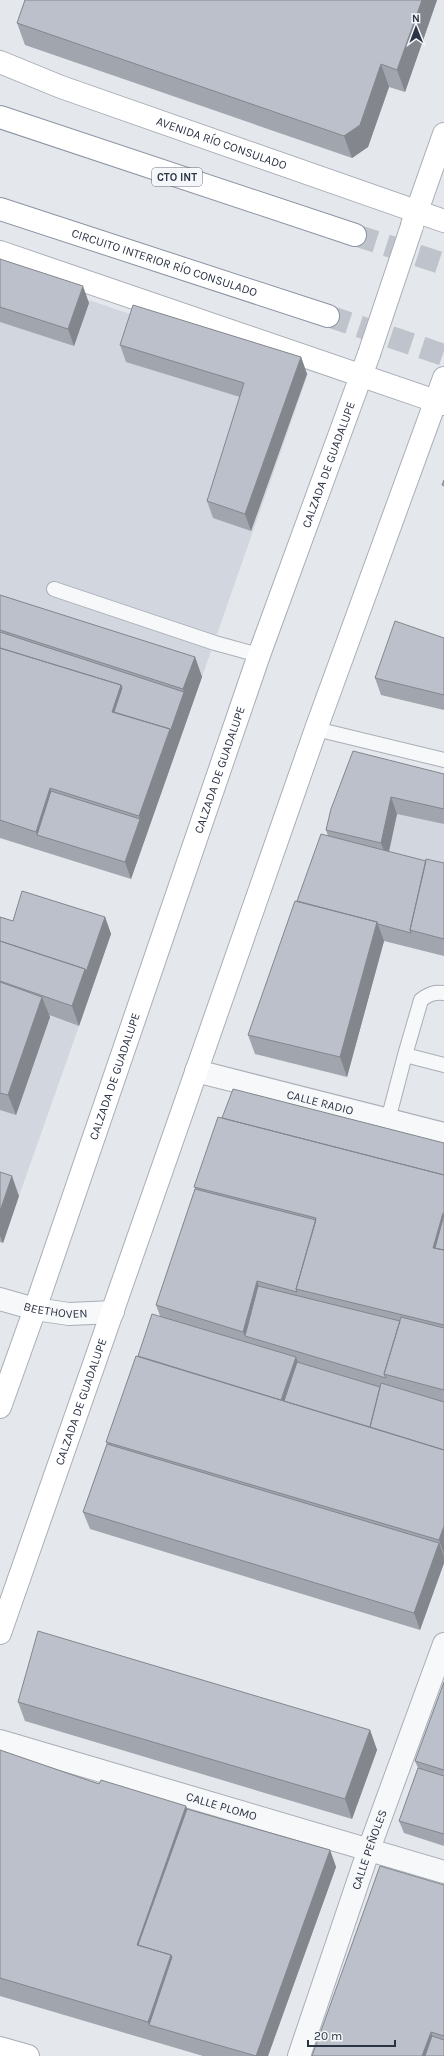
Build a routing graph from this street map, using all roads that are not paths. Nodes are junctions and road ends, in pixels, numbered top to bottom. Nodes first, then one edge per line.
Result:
1 (0, 62) edge
2 (0, 117) edge
3 (444, 134) edge
4 (0, 209) edge
5 (414, 219) junction
6 (444, 221) edge
7 (355, 235) tunnel mouth
8 (0, 252) edge
9 (328, 316) tunnel mouth
10 (362, 376) junction
11 (444, 378) edge
12 (440, 402) edge
13 (54, 589) dead end
14 (259, 655) junction
15 (316, 729) junction
16 (444, 760) edge
17 (444, 993) edge
18 (405, 1055) junction
19 (444, 1065) edge
20 (196, 1071) junction
21 (388, 1120) junction
22 (444, 1134) edge
23 (0, 1299) edge
24 (35, 1309) junction
25 (113, 1312) junction
26 (0, 1406) edge
27 (0, 1633) edge
28 (444, 1644) edge
29 (0, 1741) edge
30 (369, 1849) junction
31 (444, 1872) edge
32 (0, 2048) edge
33 (28, 2056) edge
34 (299, 2056) edge

1 - 5 main road, AVENIDA RÍO CONSULADO
2 - 7 main road, CTO INT
3 - 5 main road, CALZADA DE GUADALUPE
4 - 9 main road, CIRCUITO INTERIOR RÍO CONSULADO
5 - 6 main road, AVENIDA RÍO CONSULADO
5 - 10 main road, CALZADA DE GUADALUPE, bridge
8 - 10 main road
10 - 12 main road
10 - 14 main road, CALZADA DE GUADALUPE
11 - 12 main road, CALZADA DE GUADALUPE
12 - 15 main road, CALZADA DE GUADALUPE
13 - 14 lane
14 - 24 main road, CALZADA DE GUADALUPE
15 - 16 lane
15 - 20 main road, CALZADA DE GUADALUPE
17 - 18 lane
18 - 19 lane
18 - 21 lane
20 - 21 street, CALLE RADIO
20 - 25 main road, CALZADA DE GUADALUPE
21 - 22 street, CALLE RADIO
23 - 24 street, BEETHOVEN
24 - 25 street, BEETHOVEN
24 - 26 main road, CALZADA DE GUADALUPE
25 - 27 main road, CALZADA DE GUADALUPE
28 - 30 street, CALLE PEÑOLES
29 - 30 street, CALLE PLOMO
30 - 31 street, CALLE PLOMO
30 - 34 street, CALLE PEÑOLES
32 - 33 main road

